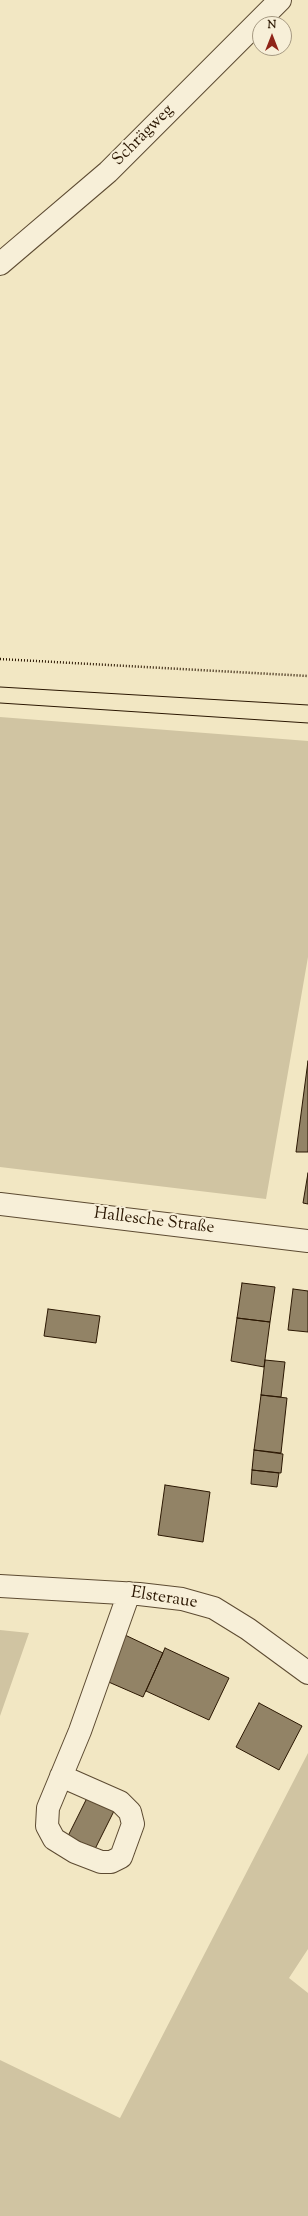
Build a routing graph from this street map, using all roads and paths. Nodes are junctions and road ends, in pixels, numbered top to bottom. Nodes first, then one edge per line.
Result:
1 (280, 0) edge
2 (0, 264) edge
3 (0, 659) edge
4 (308, 676) edge
5 (0, 1204) edge
6 (308, 1241) edge
7 (0, 1586) edge
8 (129, 1593) junction
9 (308, 1673) edge
10 (61, 1776) dead end

1 - 2 street, Schrägweg
3 - 4 path
5 - 6 street, Hallesche Straße
7 - 8 street, Elsteraue
8 - 9 street, Elsteraue
8 - 10 street

